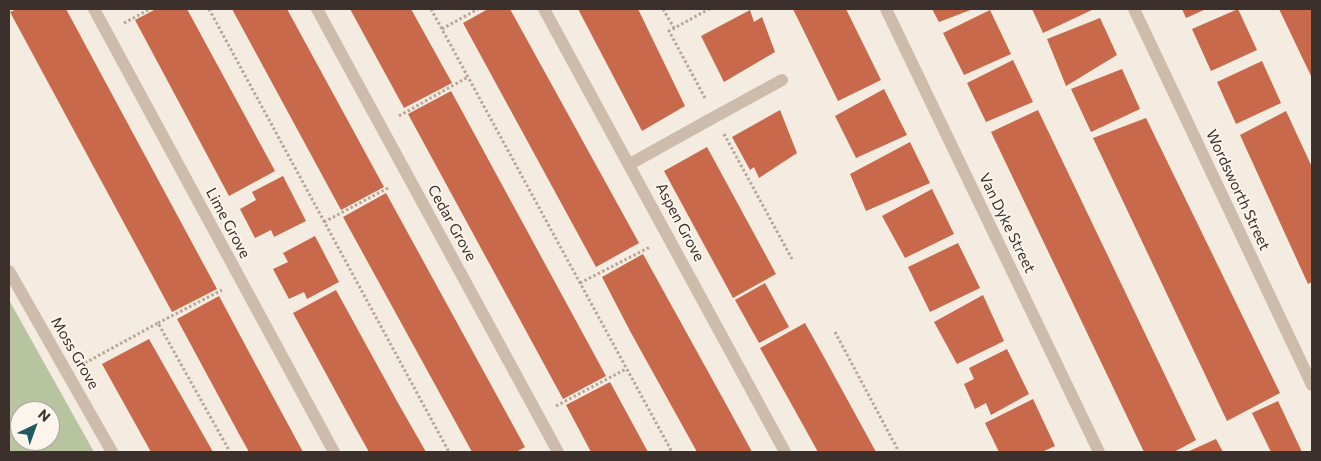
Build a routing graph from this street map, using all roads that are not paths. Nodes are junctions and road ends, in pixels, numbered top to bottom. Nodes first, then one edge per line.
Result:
1 (94, 9) edge
2 (316, 9) edge
3 (544, 9) edge
4 (886, 9) edge
5 (1134, 9) edge
6 (782, 80) dead end
7 (630, 164) junction
8 (9, 271) edge
9 (1312, 385) edge
10 (112, 452) edge
11 (334, 452) edge
12 (558, 452) edge
13 (785, 452) edge
14 (1099, 452) edge

1 - 11 street, Lime Grove
2 - 12 street, Cedar Grove
3 - 7 street, Aspen Grove
4 - 14 street, Van Dyke Street
5 - 9 street, Wordsworth Street
6 - 7 street
7 - 13 street, Aspen Grove
8 - 10 street, Moss Grove

